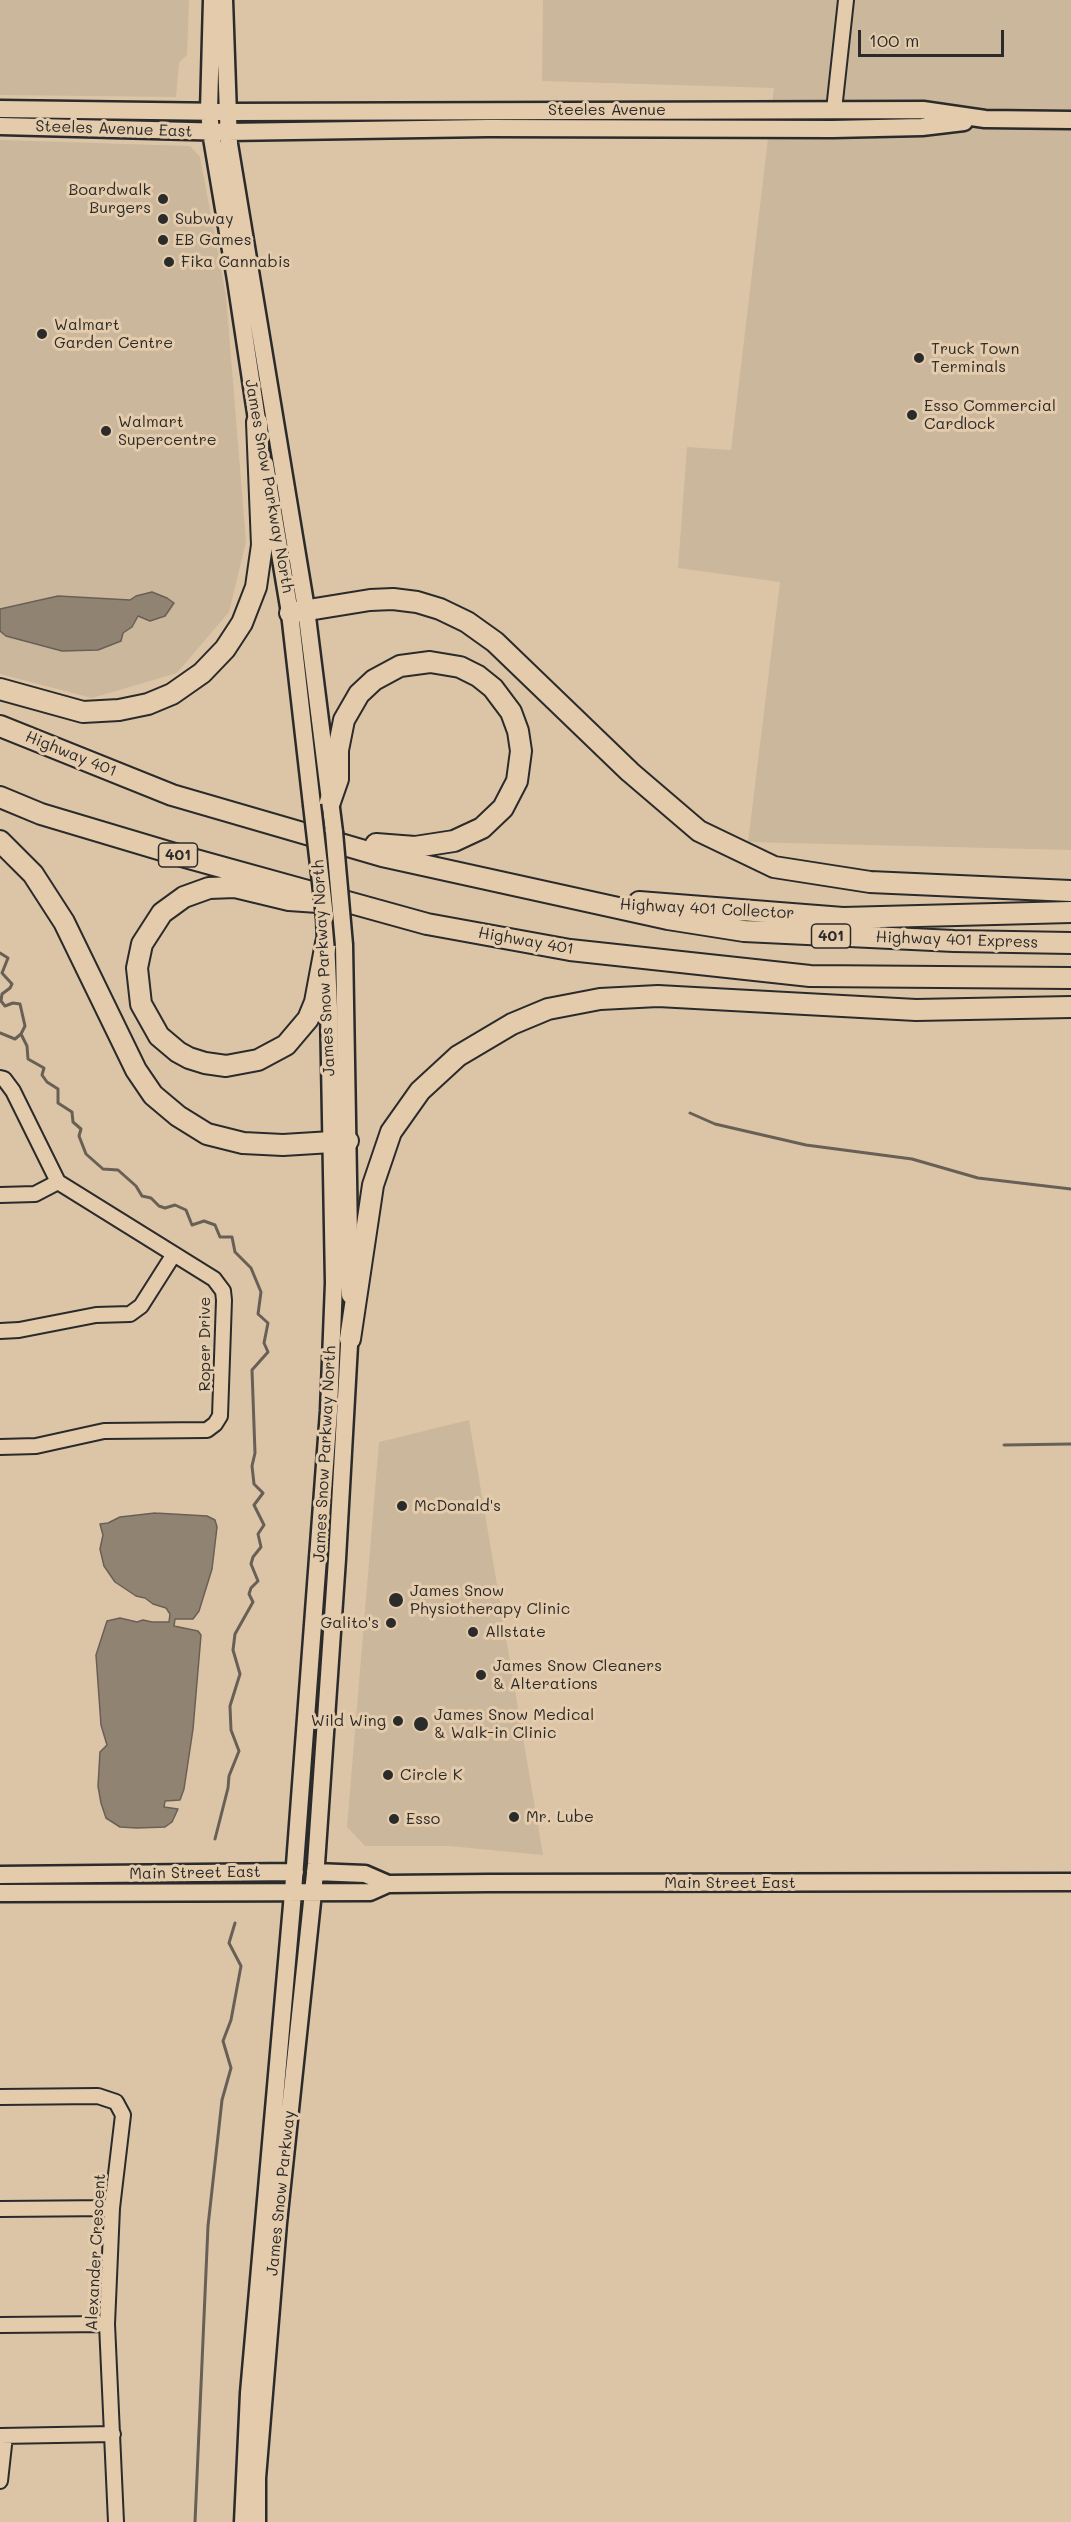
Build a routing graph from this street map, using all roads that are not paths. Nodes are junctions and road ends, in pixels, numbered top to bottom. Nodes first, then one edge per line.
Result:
1 (212, 0) edge
2 (224, 0) edge
3 (846, 0) edge
4 (0, 109) edge
5 (834, 110) junction
6 (209, 111) junction
7 (227, 112) junction
8 (985, 119) junction
9 (1071, 120) edge
10 (0, 126) edge
11 (211, 132) junction
12 (228, 132) junction
13 (257, 422) junction
14 (298, 611) junction
15 (0, 689) edge
16 (0, 726) edge
17 (0, 797) edge
18 (321, 803) junction
19 (267, 822) junction
20 (0, 841) edge
21 (1071, 891) edge
22 (594, 904) junction
23 (360, 905) junction
24 (1071, 912) edge
25 (1071, 943) edge
26 (335, 944) junction
27 (1071, 978) edge
28 (1071, 1007) edge
29 (0, 1078) edge
30 (340, 1142) junction
31 (58, 1182) junction
32 (0, 1195) edge
33 (174, 1254) junction
34 (0, 1331) edge
35 (350, 1339) junction
36 (0, 1447) edge
37 (316, 1868) junction
38 (295, 1872) junction
39 (0, 1875) edge
40 (1071, 1882) edge
41 (388, 1884) junction
42 (293, 1892) junction
43 (313, 1892) junction
44 (0, 1893) edge
45 (0, 2097) edge
46 (112, 2208) junction
47 (0, 2209) edge
48 (107, 2324) junction
49 (0, 2325) edge
50 (112, 2434) junction
51 (3, 2436) edge
52 (0, 2481) edge
53 (117, 2522) edge
54 (243, 2522) edge
55 (257, 2522) edge

1 - 6 main road, James Snow Parkway North
2 - 7 main road, James Snow Parkway North
3 - 5 street
4 - 6 main road, Steeles Avenue East
5 - 7 main road, Steeles Avenue
5 - 8 main road, Steeles Avenue
6 - 7 main road, Steeles Avenue East
6 - 11 main road, James Snow Parkway North
7 - 12 main road, James Snow Parkway North
8 - 9 main road, Steeles Avenue
8 - 12 main road, Steeles Avenue
10 - 11 main road, Steeles Avenue East
11 - 12 main road, Steeles Avenue East
11 - 13 main road, James Snow Parkway North
12 - 14 main road, James Snow Parkway North
13 - 14 main road, James Snow Parkway North
13 - 15 highway
14 - 18 main road, James Snow Parkway North
14 - 21 highway
16 - 19 highway, Highway 401 / 401
17 - 23 highway, Highway 401 / 401
18 - 19 highway
18 - 26 main road, James Snow Parkway North, bridge
18 - 26 main road, James Snow Parkway North, bridge
19 - 22 highway, Highway 401 / 401
20 - 30 highway
22 - 24 highway, Highway 401 Collector / 401
22 - 25 highway, Highway 401 Express / 401
23 - 26 highway
23 - 27 highway, Highway 401 / 401
26 - 30 main road, James Snow Parkway North
28 - 35 highway
29 - 31 street
30 - 35 main road, James Snow Parkway North
30 - 38 main road, James Snow Parkway North
31 - 32 street
31 - 33 street, Roper Drive
33 - 34 street
33 - 36 street, Roper Drive
35 - 37 main road, James Snow Parkway North
37 - 38 street, Main Street East
37 - 41 main road, Main Street East
37 - 43 main road, James Snow Parkway
38 - 39 main road, Main Street East
38 - 42 main road, James Snow Parkway
40 - 41 main road, Main Street East
41 - 43 main road, Main Street East
42 - 43 main road, Main Street East
42 - 44 main road, Main Street East
42 - 54 main road, James Snow Parkway
43 - 55 main road, James Snow Parkway
45 - 46 street, Alexander Crescent
46 - 47 street
46 - 48 street, Alexander Crescent
48 - 49 street
48 - 50 street, Alexander Crescent
50 - 51 street
50 - 53 street, Alexander Crescent
51 - 52 street

